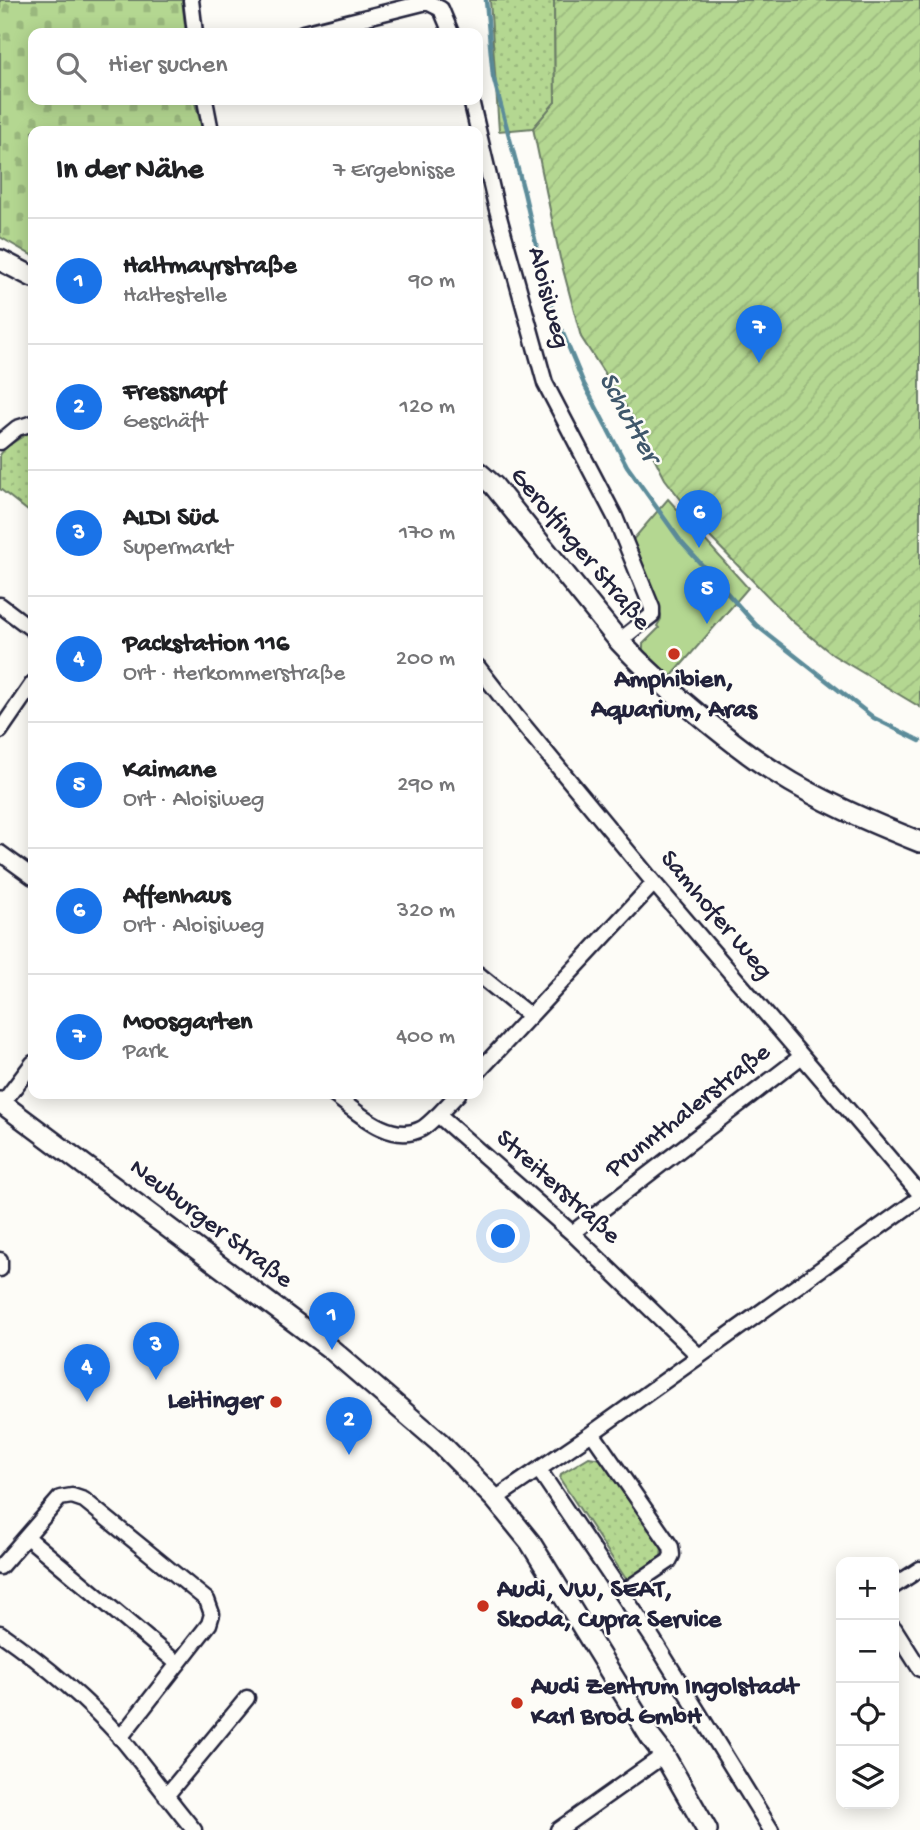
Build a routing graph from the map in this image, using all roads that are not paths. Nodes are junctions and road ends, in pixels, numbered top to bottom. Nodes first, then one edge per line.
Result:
1 (191, 0) edge
2 (194, 28) edge
3 (323, 28) edge
4 (449, 28) edge
5 (206, 105) edge
6 (472, 105) edge
7 (210, 126) edge
8 (477, 126) edge
9 (483, 151) edge
10 (0, 260) edge
11 (28, 274) edge
12 (28, 425) edge
13 (0, 442) edge
14 (483, 476) edge
15 (0, 605) edge
16 (28, 626) edge
17 (618, 641) junction
18 (483, 678) edge
19 (28, 690) edge
20 (0, 731) edge
21 (920, 842) edge
22 (0, 853) edge
23 (28, 873) edge
24 (654, 883) junction
25 (483, 978) edge
26 (530, 1016) junction
27 (802, 1056) junction
28 (483, 1067) edge
29 (28, 1069) edge
30 (340, 1099) edge
31 (452, 1099) edge
32 (1, 1103) edge
33 (438, 1115) junction
34 (920, 1196) edge
35 (572, 1233) junction
36 (0, 1260) edge
37 (0, 1269) edge
38 (699, 1356) junction
39 (592, 1433) junction
40 (539, 1469) junction
41 (495, 1499) junction
42 (27, 1536) junction
43 (0, 1567) edge
44 (920, 1569) edge
45 (899, 1583) edge
46 (623, 1592) junction
47 (0, 1633) edge
48 (899, 1636) edge
49 (178, 1664) junction
50 (920, 1670) edge
51 (247, 1698) dead end
52 (120, 1738) junction
53 (664, 1755) junction
54 (166, 1796) junction
55 (194, 1830) edge
56 (558, 1830) edge
57 (707, 1830) edge
58 (772, 1830) edge

1 - 2 street
3 - 4 street
5 - 7 street
6 - 8 street, Aloisiweg
9 - 17 street, Aloisiweg
10 - 11 main road
12 - 13 street
14 - 17 main road, Gerolfinger Straße
15 - 16 street
17 - 21 main road, Gerolfinger Straße
18 - 24 street, Samhofer Weg
19 - 20 street
22 - 23 street
24 - 26 street
24 - 27 street, Samhofer Weg
25 - 26 street
26 - 28 street
27 - 34 street, Samhofer Weg
27 - 35 street, Prunnthalerstraße
29 - 32 street
30 - 33 street
31 - 33 street
32 - 41 main road, Neuburger Straße
33 - 35 street, Streiterstraße
34 - 38 street
35 - 38 street, Streiterstraße
36 - 37 street
38 - 39 street
39 - 40 street
39 - 46 street
40 - 41 street
40 - 46 street
41 - 53 main road, Neuburger Straße
42 - 43 street
42 - 49 street
42 - 49 street
44 - 45 street
46 - 58 street
47 - 52 street
48 - 50 street
49 - 52 street
51 - 54 street
52 - 54 street
53 - 56 street
53 - 57 main road, Neuburger Straße
54 - 55 street

